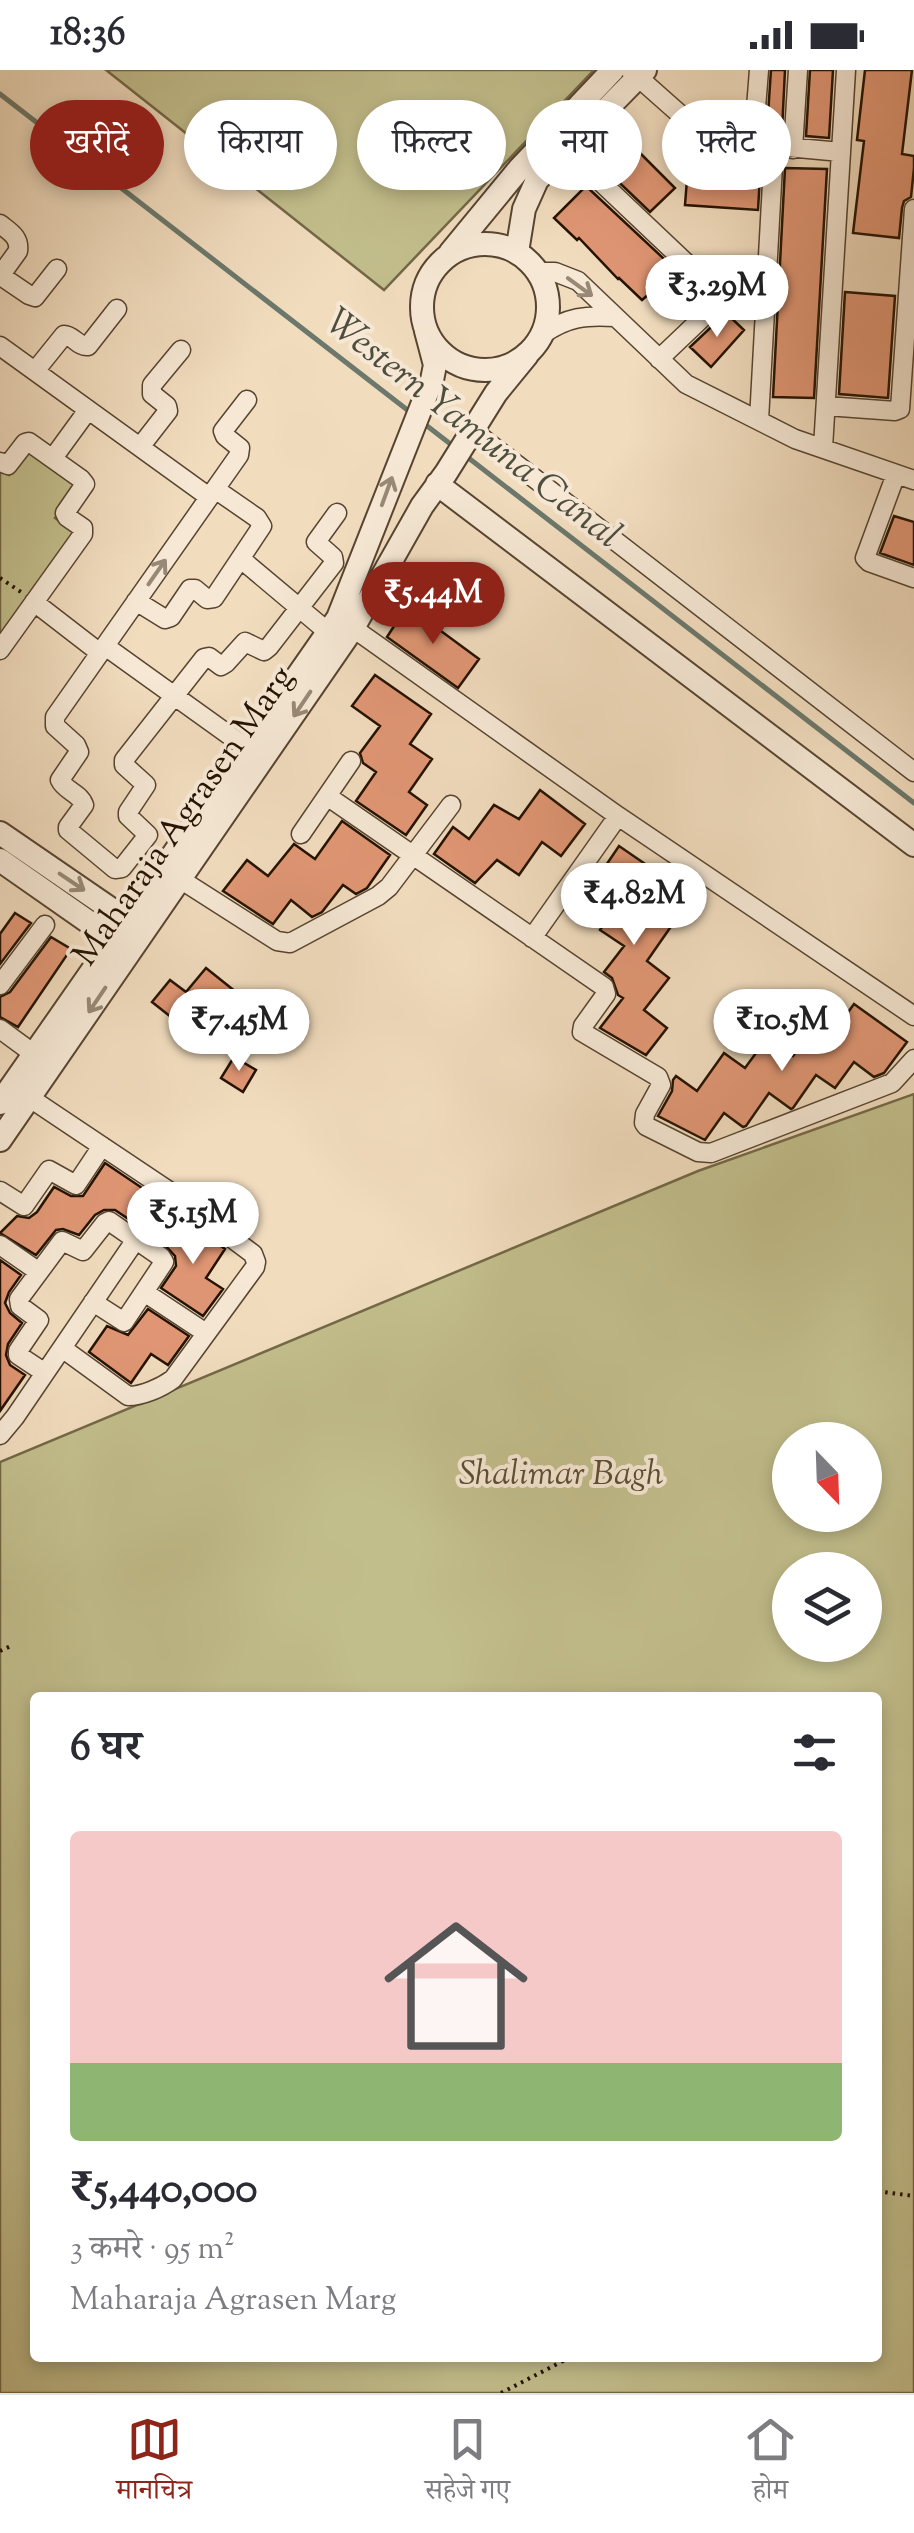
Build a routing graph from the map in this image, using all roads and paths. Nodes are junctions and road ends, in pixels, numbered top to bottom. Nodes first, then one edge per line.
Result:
1 (612, 70) edge
2 (759, 70) edge
3 (798, 70) edge
4 (846, 70) edge
5 (637, 72) edge
6 (612, 100) edge
7 (667, 100) edge
8 (757, 100) edge
9 (791, 109) edge
10 (791, 148) edge
11 (841, 152) junction
12 (532, 190) edge
13 (610, 190) edge
14 (780, 190) edge
15 (914, 209) edge
16 (0, 224) edge
17 (517, 252) junction
18 (448, 256) junction
19 (56, 269) dead end
20 (538, 272) junction
21 (0, 276) edge
22 (117, 309) dead end
23 (614, 317) junction
24 (426, 332) junction
25 (543, 334) junction
26 (0, 346) edge
27 (180, 350) dead end
28 (527, 355) junction
29 (659, 360) junction
30 (35, 371) junction
31 (246, 400) dead end
32 (826, 406) junction
33 (88, 410) junction
34 (759, 420) junction
35 (472, 430) junction
36 (140, 447) junction
37 (822, 448) junction
38 (54, 458) junction
39 (0, 462) edge
40 (905, 477) edge
41 (442, 479) junction
42 (212, 493) junction
43 (337, 513) dead end
44 (241, 560) junction
45 (0, 578) edge
46 (914, 578) edge
47 (136, 601) junction
48 (34, 602) junction
49 (300, 608) junction
50 (354, 628) junction
51 (328, 632) junction
52 (102, 649) junction
53 (0, 650) edge
54 (174, 696) junction
55 (247, 748) junction
56 (351, 761) dead end
57 (914, 772) edge
58 (327, 796) junction
59 (451, 805) dead end
60 (618, 816) junction
61 (0, 833) edge
62 (300, 834) dead end
63 (914, 844) edge
64 (413, 855) junction
65 (0, 860) edge
66 (172, 874) junction
67 (46, 925) dead end
68 (128, 935) junction
69 (532, 938) junction
70 (0, 986) edge
71 (914, 1016) edge
72 (0, 1029) edge
73 (34, 1054) junction
74 (914, 1059) edge
75 (14, 1096) edge
76 (0, 1140) edge
77 (102, 1146) junction
78 (0, 1191) edge
79 (169, 1191) junction
80 (136, 1240) junction
81 (0, 1246) edge
82 (38, 1272) junction
83 (144, 1292) junction
84 (93, 1302) junction
85 (206, 1334) junction
86 (62, 1348) junction
87 (45, 1373) junction
88 (7, 1412) edge
89 (0, 1435) edge
90 (13, 1646) dead end
91 (0, 1651) edge
92 (882, 2193) edge
93 (914, 2196) edge
94 (563, 2362) edge
95 (502, 2393) edge

1 - 18 street
2 - 8 street
3 - 9 street
4 - 11 street
5 - 6 street
5 - 7 street
10 - 11 street
11 - 32 street
12 - 17 street
13 - 29 street
14 - 34 street
15 - 32 street
16 - 21 street
17 - 18 street
17 - 20 street
18 - 24 street
19 - 21 street
20 -> 23 street
20 - 25 street
22 - 30 street
23 - 25 street
23 - 29 street
24 - 28 street
51 -> 24 street, Maharaja Agrasen Marg
25 - 28 street
26 - 30 street
27 - 36 street
28 - 35 street, Maharaja Agrasen Marg
29 - 34 street
30 - 33 street
31 - 42 street
32 - 37 street
33 - 36 street
33 - 38 street
34 - 37 street
35 - 41 street, Maharaja Agrasen Marg
35 - 57 street
36 - 42 street
37 - 40 street
38 - 39 street
38 - 48 street
40 - 46 street
41 - 50 street, Maharaja Agrasen Marg
41 - 63 street
42 - 44 street
47 -> 42 street
43 - 49 street
44 - 47 street
44 - 49 street
45 - 48 path
47 - 52 street
48 - 52 street
48 - 53 street
49 - 51 street
49 - 54 street
50 - 60 street
50 -> 66 street, Maharaja Agrasen Marg
51 - 55 street, Maharaja Agrasen Marg
52 - 54 street
52 - 54 street
54 - 55 street
55 - 66 street, Maharaja Agrasen Marg
56 - 58 street
58 - 62 street
58 - 64 street
59 - 64 street
60 - 69 street
60 - 71 street
61 -> 68 street
64 - 66 street
64 - 69 street
65 - 68 street
66 - 68 street, Maharaja Agrasen Marg
67 - 70 street
68 - 73 street, Maharaja Agrasen Marg
68 -> 75 street, Maharaja Agrasen Marg
69 - 74 street
72 - 73 street
73 - 75 street, Maharaja Agrasen Marg
75 - 76 street, Maharaja Agrasen Marg
75 - 77 street
77 - 78 street
77 - 79 street
79 - 80 street
79 - 85 street
80 - 82 street
80 - 83 street
80 - 84 street
81 - 82 street
82 - 87 street
83 - 84 street
83 - 85 street
84 - 86 street
85 - 86 street
86 - 87 street
87 - 88 street
88 - 89 street
90 - 91 path
92 - 93 path
94 - 95 path

